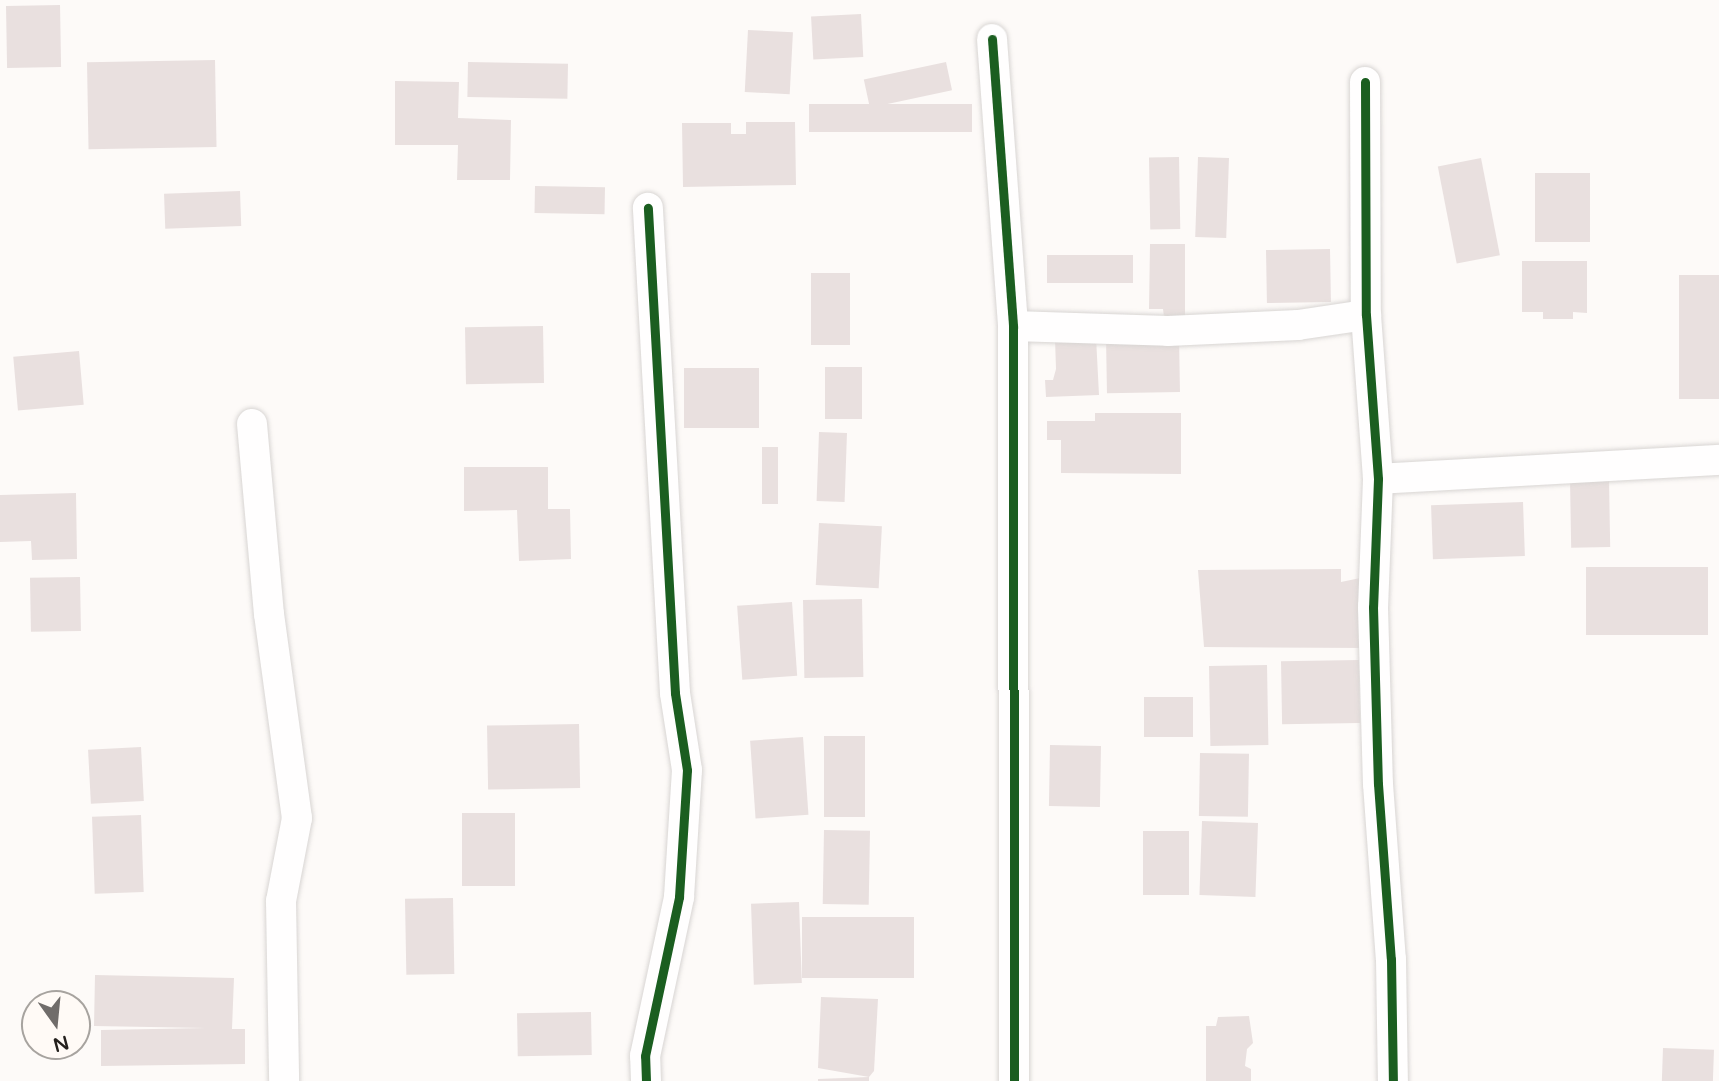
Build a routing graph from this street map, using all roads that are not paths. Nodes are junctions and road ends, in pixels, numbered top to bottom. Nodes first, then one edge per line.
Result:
1 (992, 39) dead end
2 (1365, 82) dead end
3 (648, 208) dead end
4 (1366, 315) junction
5 (1013, 327) junction
6 (251, 424) dead end
7 (1719, 460) edge
8 (1378, 479) junction
9 (284, 1081) edge
10 (646, 1081) edge
11 (1014, 1081) edge
12 (1393, 1081) edge

1 - 5 street
2 - 4 street
3 - 10 street
4 - 5 street
4 - 8 street
5 - 11 street
6 - 9 street
7 - 8 street
8 - 12 street

